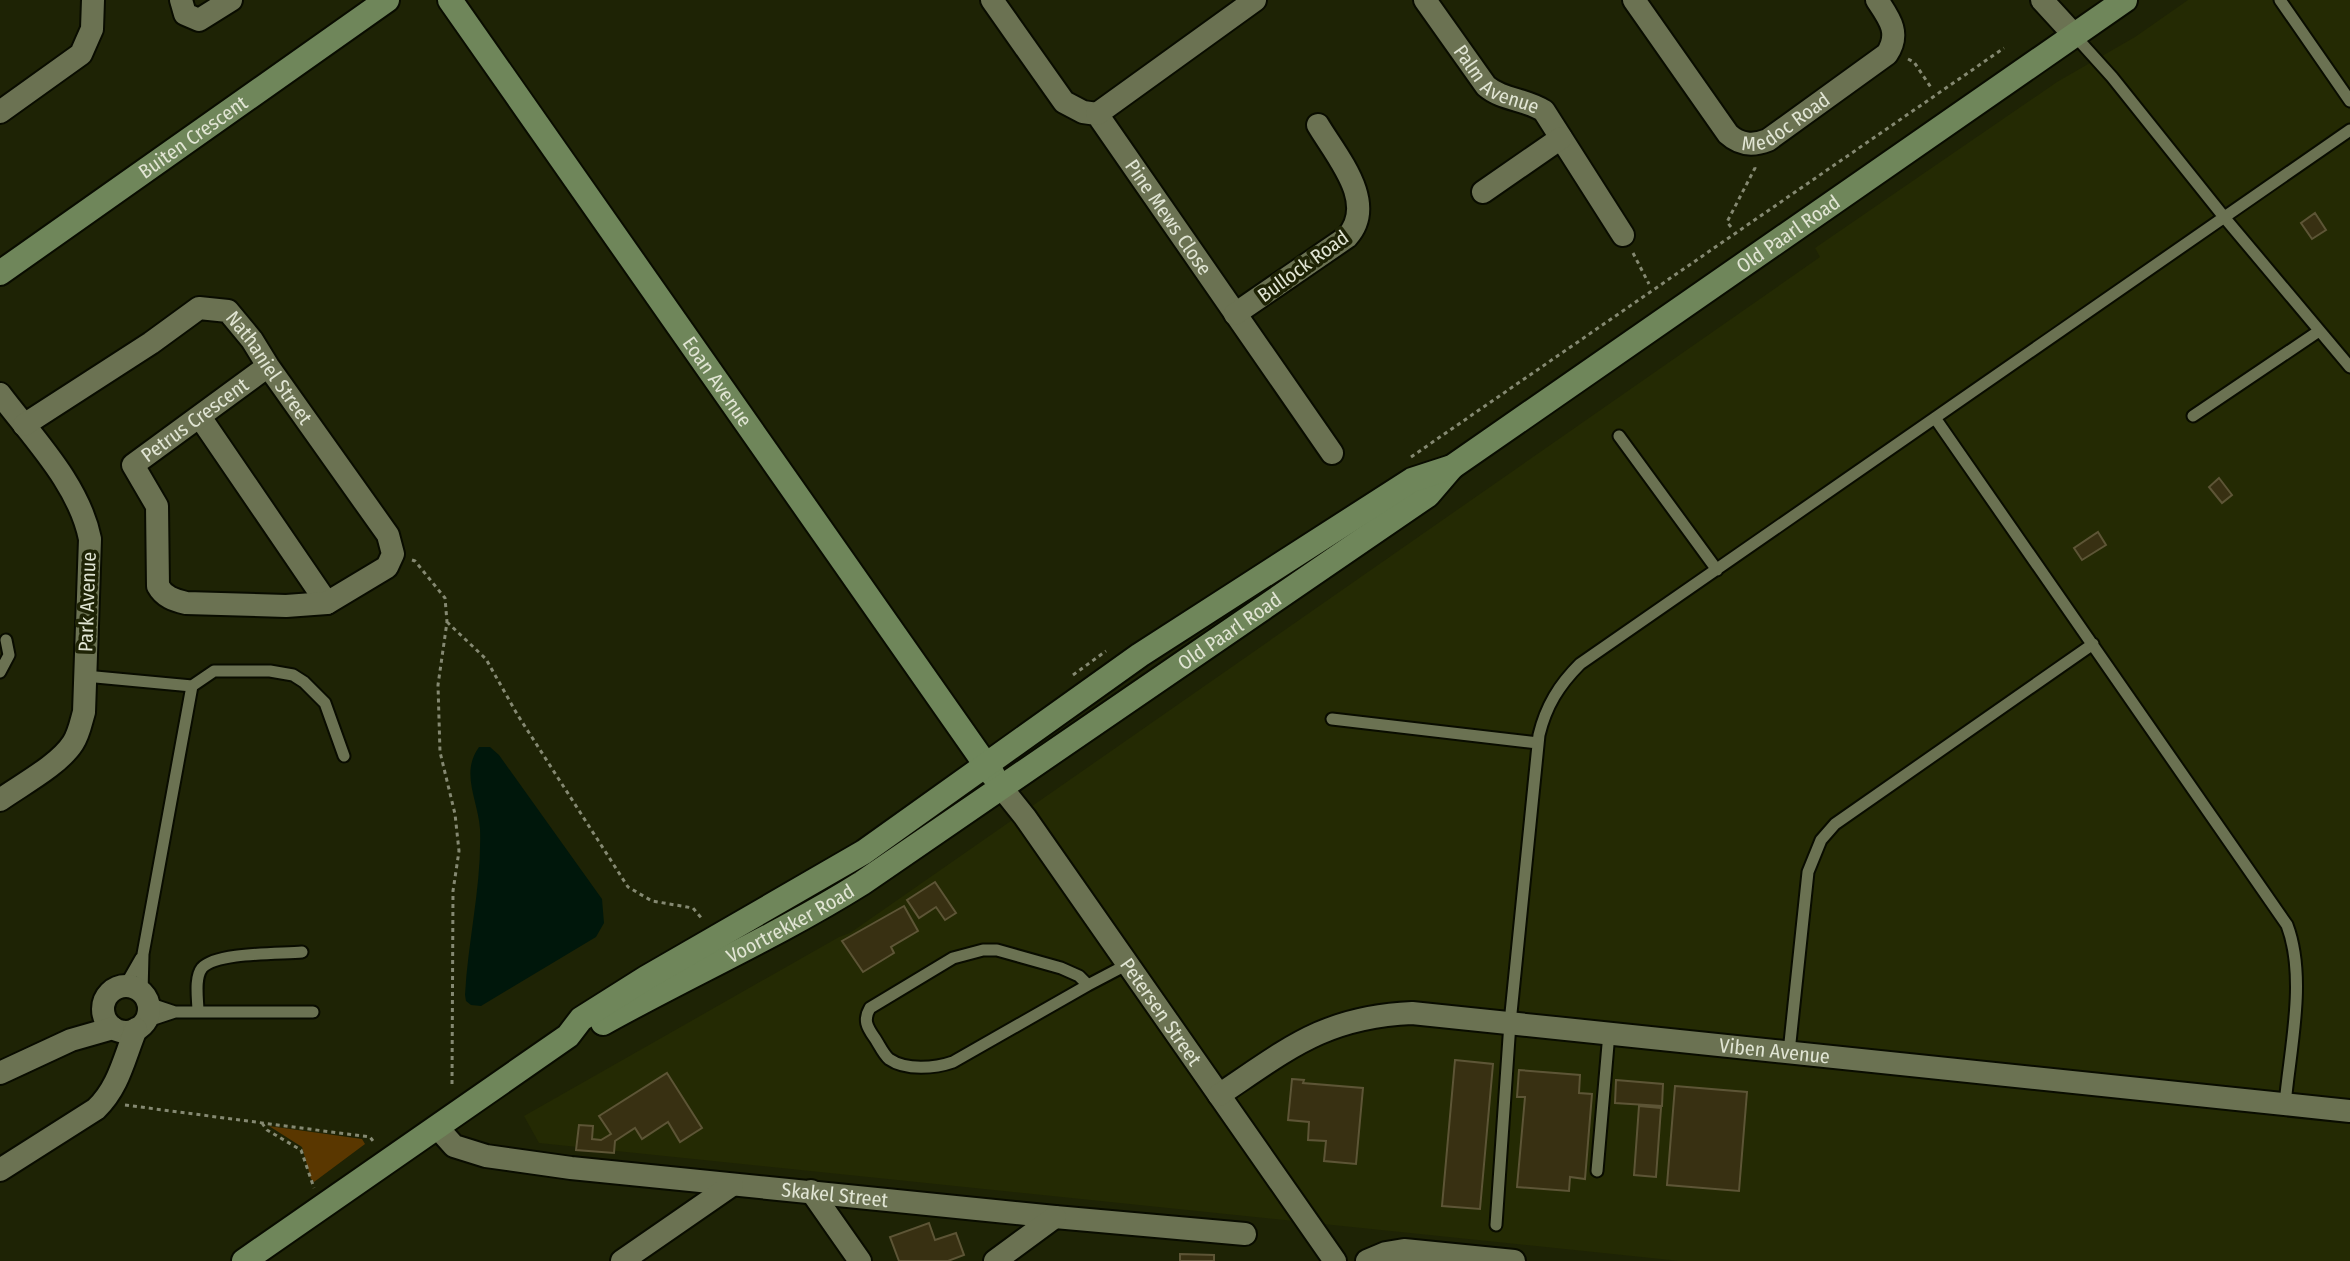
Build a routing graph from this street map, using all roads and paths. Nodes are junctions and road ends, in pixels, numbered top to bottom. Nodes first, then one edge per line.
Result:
1 (93, 0) edge
2 (181, 0) edge
3 (231, 0) edge
4 (387, 0) edge
5 (450, 0) edge
6 (992, 0) edge
7 (1425, 0) edge
8 (1634, 0) edge
9 (1877, 0) edge
10 (2042, 0) edge
11 (2125, 0) edge
12 (2280, 0) edge
13 (1242, 4) edge
14 (2075, 36) junction
15 (2004, 48) dead end
16 (1890, 49) junction
17 (1932, 89) dead end
18 (2348, 95) edge
19 (0, 112) edge
20 (1097, 114) junction
21 (1318, 125) dead end
22 (2350, 130) edge
23 (1561, 138) junction
24 (1753, 144) junction
25 (1483, 192) dead end
26 (2224, 217) junction
27 (1731, 227) dead end
28 (1623, 235) joint
29 (0, 273) edge
30 (1649, 284) dead end
31 (1235, 314) junction
32 (2319, 331) junction
33 (268, 366) junction
34 (2350, 367) edge
35 (0, 394) edge
36 (2193, 416) dead end
37 (200, 417) junction
38 (1935, 418) junction
39 (24, 425) junction
40 (1619, 436) dead end
41 (1332, 453) dead end
42 (1407, 460) dead end
43 (1452, 467) junction
44 (393, 554) junction
45 (1717, 570) junction
46 (327, 603) junction
47 (447, 622) junction
48 (6, 640) dead end
49 (2093, 644) junction
50 (1114, 645) dead end
51 (0, 672) edge
52 (85, 676) junction
53 (1066, 682) dead end
54 (192, 686) junction
55 (1332, 719) dead end
56 (1538, 743) junction
57 (344, 756) dead end
58 (985, 763) junction
59 (1001, 787) junction
60 (0, 800) edge
61 (704, 921) dead end
62 (302, 952) dead end
63 (143, 954) junction
64 (1128, 964) junction
65 (1088, 985) junction
66 (175, 1012) junction
67 (198, 1012) junction
68 (313, 1012) dead end
69 (129, 1013) junction
70 (1510, 1023) junction
71 (1609, 1033) junction
72 (568, 1036) junction
73 (1789, 1052) junction
74 (0, 1073) edge
75 (452, 1086) dead end
76 (1219, 1095) junction
77 (120, 1104) dead end
78 (2285, 1104) junction
79 (2350, 1111) edge
80 (262, 1123) junction
81 (437, 1127) junction
82 (373, 1141) dead end
83 (0, 1170) edge
84 (1597, 1171) dead end
85 (732, 1185) junction
86 (314, 1189) dead end
87 (811, 1191) junction
88 (1055, 1217) junction
89 (1496, 1225) dead end
90 (1245, 1234) dead end
91 (244, 1261) edge
92 (622, 1261) edge
93 (860, 1261) edge
94 (995, 1261) edge
95 (1335, 1261) edge
96 (1367, 1261) edge
97 (1514, 1261) edge

1 - 19 street
2 - 3 street
4 - 29 main road, Buiten Crescent
5 - 58 main road, Eoan Avenue
6 - 20 street
7 - 23 street, Palm Avenue
8 - 24 street, Medoc Road
9 - 16 street
10 - 14 street
11 - 14 main road, Old Paarl Road
12 - 18 lane
13 - 20 street
14 - 26 lane
14 - 43 main road, Old Paarl Road
15 - 42 path
16 - 17 path
16 - 24 street, Medoc Road
20 - 31 street, Pine Mews Close
21 - 31 street, Bullock Road
22 - 26 lane
23 - 25 street
23 - 28 street, Palm Avenue
24 - 27 path
26 - 32 lane
26 - 38 lane
28 - 30 path
31 - 41 street, Pine Mews Close
32 - 34 lane
32 - 36 lane
33 - 37 street, Petrus Crescent
33 - 39 street, Nathaniel Street
33 - 44 street, Nathaniel Street
35 - 39 street, Park Avenue
37 - 46 street
37 - 46 street, Petrus Crescent
38 - 45 lane
38 - 49 lane
39 - 52 street, Park Avenue
40 - 45 lane
43 - 58 main road, Old Paarl Road
43 - 59 main road, Old Paarl Road
44 - 46 street
44 - 47 path
45 - 56 lane
47 - 61 path
47 - 75 path
48 - 51 lane
49 - 73 lane
49 - 78 lane
50 - 53 path
52 - 54 lane
52 - 60 street, Park Avenue
54 - 57 lane
54 - 63 lane
55 - 56 lane
56 - 70 lane
58 - 59 main road, Petersen Street
58 - 72 main road, Voortrekker Road
59 - 64 street, Petersen Street
59 - 72 main road, Voortrekker Road
62 - 67 lane
63 - 69 lane
63 - 69 lane
64 - 65 lane
64 - 76 street, Petersen Street
65 - 65 lane
66 - 67 lane
66 - 69 lane
66 - 69 lane
67 - 68 lane
69 - 74 street
69 - 83 street
70 - 71 street, Viben Avenue
70 - 76 street, Viben Avenue
70 - 89 lane
71 - 73 street, Viben Avenue
71 - 84 lane
72 - 81 main road, Voortrekker Road
73 - 78 street, Viben Avenue
76 - 95 street, Petersen Street
77 - 80 path
78 - 79 street, Viben Avenue
80 - 82 path
80 - 86 path
81 - 85 street, Skakel Street
81 - 91 main road, Voortrekker Road
85 - 87 street, Skakel Street
85 - 92 street
87 - 88 street, Skakel Street
87 - 93 street
88 - 90 street, Skakel Street
88 - 94 street
96 - 97 street

